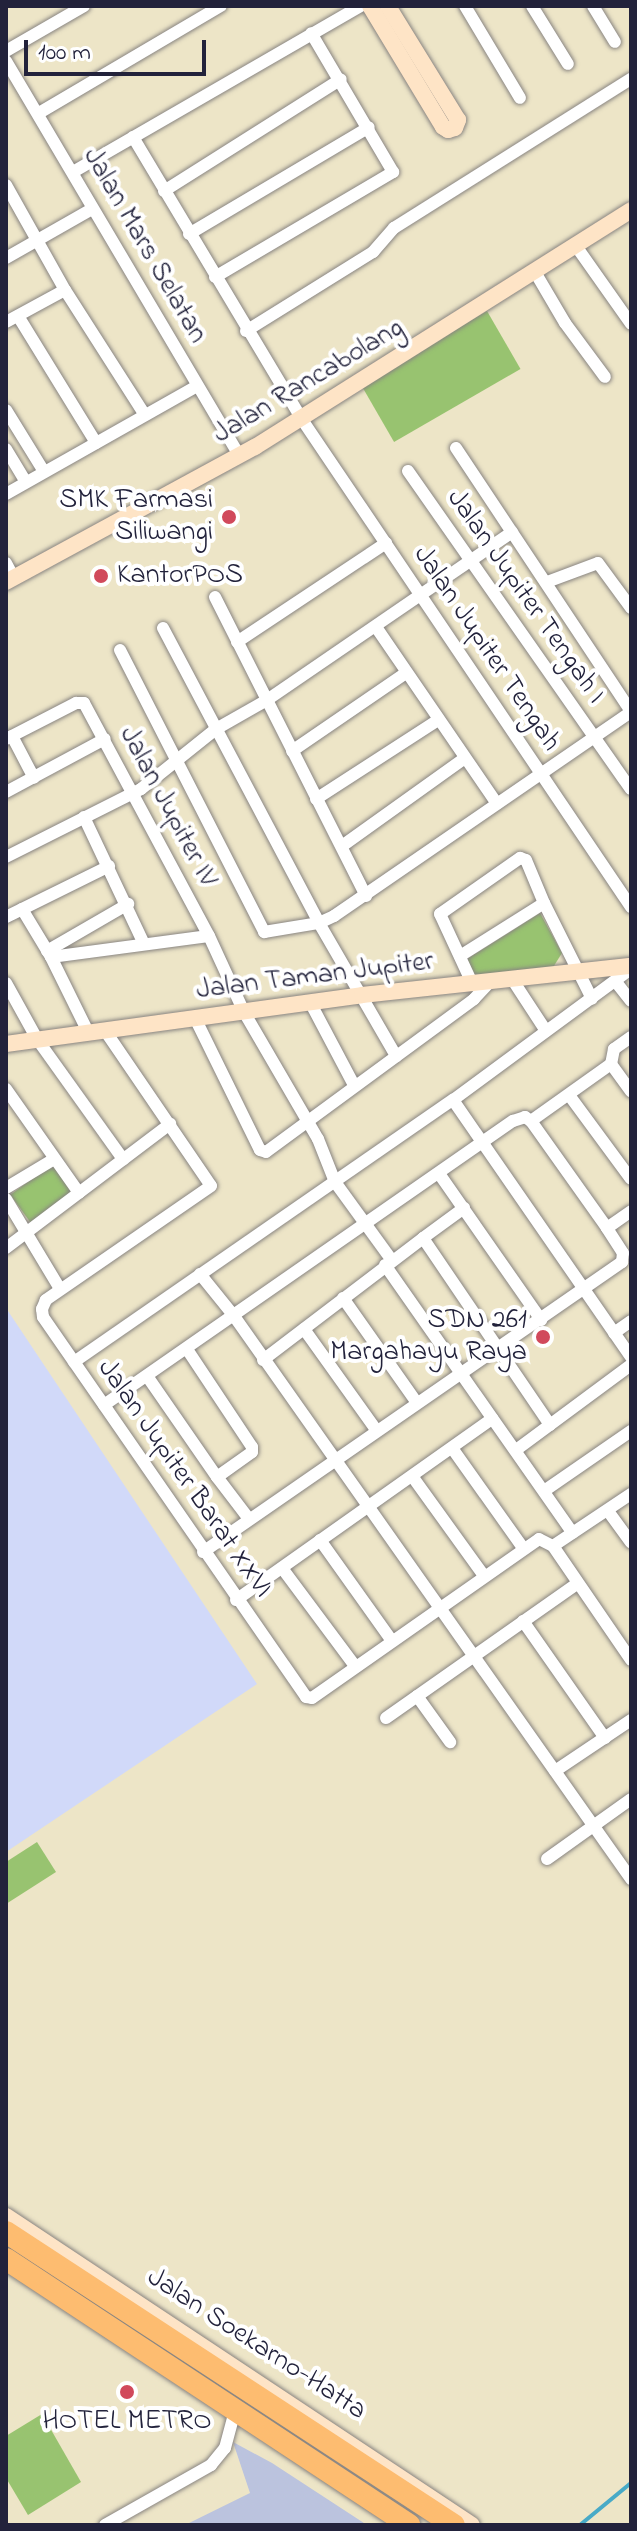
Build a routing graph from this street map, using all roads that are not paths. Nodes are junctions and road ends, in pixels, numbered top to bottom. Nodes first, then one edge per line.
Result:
1 (84, 6) edge
2 (221, 6) edge
3 (361, 6) edge
4 (370, 6) edge
5 (388, 6) edge
6 (465, 6) edge
7 (532, 6) edge
8 (593, 6) edge
9 (63, 11) edge
10 (311, 33) junction
11 (615, 42) dead end
12 (6, 51) edge
13 (6, 61) edge
14 (568, 64) dead end
15 (341, 79) junction
16 (631, 79) edge
17 (520, 98) dead end
18 (39, 113) junction
19 (369, 127) junction
20 (133, 137) junction
21 (73, 172) junction
22 (7, 188) edge
23 (164, 191) junction
24 (92, 209) junction
25 (631, 210) edge
26 (189, 234) junction
27 (39, 242) junction
28 (576, 246) junction
29 (6, 258) edge
30 (535, 272) junction
31 (215, 277) junction
32 (65, 290) junction
33 (12, 319) edge
34 (631, 324) edge
35 (246, 331) junction
36 (605, 377) dead end
37 (197, 386) junction
38 (6, 410) edge
39 (145, 415) junction
40 (301, 418) junction
41 (96, 443) junction
42 (456, 448) dead end
43 (6, 449) edge
44 (240, 456) junction
45 (43, 470) junction
46 (408, 471) dead end
47 (25, 481) junction
48 (6, 494) edge
49 (512, 532) junction
50 (386, 543) junction
51 (468, 560) junction
52 (9, 573) edge
53 (547, 582) junction
54 (420, 595) junction
55 (215, 597) dead end
56 (631, 608) edge
57 (376, 627) junction
58 (163, 628) dead end
59 (237, 642) junction
60 (120, 650) dead end
61 (406, 673) junction
62 (267, 700) junction
63 (631, 711) edge
64 (438, 720) junction
65 (216, 729) junction
66 (594, 737) junction
67 (9, 738) edge
68 (105, 739) junction
69 (292, 751) junction
70 (465, 758) junction
71 (178, 760) junction
72 (540, 773) junction
73 (34, 778) junction
74 (631, 789) edge
75 (6, 792) edge
76 (132, 792) junction
77 (316, 799) junction
78 (497, 804) junction
79 (84, 817) junction
80 (342, 846) junction
81 (6, 857) edge
82 (109, 866) junction
83 (366, 896) junction
84 (544, 903) junction
85 (128, 904) junction
86 (631, 907) edge
87 (22, 909) junction
88 (6, 917) edge
89 (319, 923) junction
90 (209, 936) junction
91 (144, 944) junction
92 (49, 954) junction
93 (460, 956) junction
94 (631, 968) edge
95 (572, 972) junction
96 (512, 979) junction
97 (491, 981) junction
98 (616, 982) junction
99 (6, 983) edge
100 (472, 983) junction
101 (362, 995) junction
102 (592, 999) junction
103 (631, 1001) edge
104 (310, 1002) junction
105 (244, 1012) junction
106 (195, 1018) junction
107 (546, 1031) junction
108 (106, 1032) junction
109 (89, 1034) junction
110 (631, 1037) edge
111 (37, 1039) junction
112 (6, 1044) edge
113 (396, 1056) junction
114 (611, 1064) junction
115 (354, 1085) junction
116 (6, 1089) edge
117 (631, 1092) edge
118 (569, 1095) junction
119 (453, 1100) junction
120 (308, 1120) junction
121 (531, 1121) junction
122 (170, 1124) junction
123 (482, 1144) junction
124 (54, 1159) junction
125 (123, 1159) junction
126 (440, 1175) junction
127 (631, 1179) edge
128 (338, 1180) junction
129 (6, 1188) edge
130 (79, 1193) junction
131 (6, 1199) edge
132 (464, 1208) junction
133 (631, 1211) edge
134 (365, 1225) junction
135 (607, 1228) junction
136 (28, 1233) junction
137 (423, 1238) junction
138 (6, 1248) edge
139 (388, 1262) junction
140 (200, 1274) junction
141 (584, 1288) junction
142 (60, 1289) junction
143 (343, 1298) junction
144 (234, 1316) junction
145 (541, 1320) junction
146 (631, 1321) edge
147 (304, 1329) junction
148 (614, 1333) junction
149 (501, 1348) junction
150 (187, 1349) junction
151 (631, 1357) edge
152 (263, 1360) junction
153 (74, 1362) junction
154 (631, 1365) edge
155 (461, 1374) junction
156 (147, 1376) junction
157 (417, 1403) junction
158 (104, 1405) junction
159 (492, 1419) junction
160 (550, 1425) junction
161 (377, 1431) junction
162 (631, 1431) edge
163 (452, 1448) junction
164 (516, 1450) junction
165 (336, 1461) junction
166 (412, 1476) junction
167 (217, 1477) junction
168 (544, 1491) junction
169 (631, 1494) edge
170 (367, 1507) junction
171 (608, 1511) junction
172 (249, 1519) junction
173 (573, 1533) junction
174 (320, 1540) junction
175 (631, 1543) edge
176 (553, 1546) junction
177 (523, 1548) junction
178 (203, 1552) junction
179 (282, 1568) junction
180 (484, 1576) junction
181 (577, 1584) junction
182 (236, 1600) junction
183 (438, 1610) junction
184 (523, 1621) junction
185 (392, 1641) junction
186 (474, 1656) junction
187 (631, 1660) edge
188 (355, 1666) junction
189 (417, 1696) junction
190 (386, 1718) dead end
191 (631, 1720) edge
192 (605, 1738) junction
193 (450, 1742) dead end
194 (555, 1771) junction
195 (631, 1799) edge
196 (593, 1826) junction
197 (547, 1859) dead end
198 (631, 1879) edge
199 (6, 2216) edge
200 (6, 2232) edge
201 (6, 2259) edge
202 (6, 2268) edge
203 (46, 2290) junction
204 (246, 2389) junction
205 (279, 2396) junction
206 (233, 2418) junction
207 (105, 2525) edge
208 (393, 2525) edge
209 (409, 2525) edge
210 (454, 2525) edge
211 (472, 2525) edge

1 - 9 street
2 - 18 street
3 - 10 street
4 - 5 street
6 - 17 street
7 - 14 street
8 - 11 street
9 - 12 street
10 - 15 street
10 - 20 street
13 - 18 street, Jalan Mars Selatan
15 - 19 street
15 - 23 street
16 - 35 street
18 - 21 street, Jalan Mars Selatan
19 - 26 street
19 - 31 street
20 - 21 street
20 - 23 street, Jalan Jupiter Tengah
21 - 24 street, Jalan Mars Selatan
22 - 27 street
23 - 26 street, Jalan Jupiter Tengah
24 - 27 street
24 - 37 street, Jalan Mars Selatan
25 - 28 street, Jalan Rancabolang
26 - 31 street, Jalan Jupiter Tengah
27 - 29 street
27 - 32 street
28 - 30 street, Jalan Rancabolang
28 - 34 street
30 - 36 street
30 - 40 street, Jalan Rancabolang
31 - 35 street, Jalan Jupiter Tengah
32 - 33 street
32 - 39 street
33 - 41 street
35 - 40 street, Jalan Jupiter Tengah
37 - 39 street
37 - 44 street, Jalan Mars Selatan
38 - 45 street
39 - 41 street
40 - 44 street, Jalan Rancabolang
40 - 50 street, Jalan Jupiter Tengah
41 - 45 street
42 - 49 street
43 - 47 street
44 - 52 street, Jalan Rancabolang
45 - 47 street
46 - 51 street, Jalan Jupiter Tengah I
47 - 48 street
49 - 51 street
49 - 53 street
50 - 54 street, Jalan Jupiter Tengah
50 - 59 street
51 - 54 street
51 - 66 street, Jalan Jupiter Tengah I
53 - 56 street
53 - 63 street
54 - 57 street
54 - 72 street, Jalan Jupiter Tengah
55 - 59 street
57 - 61 street
57 - 62 street
58 - 65 street
59 - 62 street
60 - 71 street
61 - 64 street
61 - 69 street
62 - 65 street
62 - 69 street
63 - 66 street
64 - 70 street
64 - 77 street
65 - 71 street
65 - 89 street
66 - 72 street
66 - 74 street, Jalan Jupiter Tengah I
67 - 68 street, Jalan Jupiter IV
67 - 73 street
68 - 73 street
68 - 76 street, Jalan Jupiter IV
69 - 77 street
70 - 78 street
70 - 80 street
71 - 76 street
71 - 89 street
72 - 78 street
72 - 86 street, Jalan Jupiter Tengah
73 - 75 street
76 - 79 street
76 - 90 street, Jalan Jupiter IV
77 - 80 street
78 - 83 street
79 - 81 street
79 - 82 street
80 - 83 street
82 - 85 street
82 - 87 street
83 - 89 street
84 - 93 street
84 - 93 street
84 - 95 street
85 - 91 street
85 - 92 street
87 - 88 street
87 - 92 street
89 - 101 street
90 - 91 street
90 - 105 street, Jalan Jupiter IV
91 - 92 street
92 - 109 street
93 - 100 street
94 - 95 street, Jalan Taman Jupiter
94 - 98 street
95 - 96 street, Jalan Taman Jupiter
95 - 102 street
96 - 97 street, Jalan Taman Jupiter
96 - 107 street
97 - 100 street, Jalan Taman Jupiter
97 - 113 street
98 - 102 street
98 - 103 street
99 - 111 street
100 - 101 street, Jalan Taman Jupiter
101 - 104 street, Jalan Taman Jupiter
101 - 113 street
102 - 107 street
104 - 105 street, Jalan Taman Jupiter
104 - 115 street
105 - 106 street, Jalan Taman Jupiter
105 - 120 street, Jalan Jupiter IV
106 - 108 street, Jalan Taman Jupiter
106 - 120 street
107 - 119 street
108 - 109 street, Jalan Taman Jupiter
108 - 122 street
109 - 111 street, Jalan Taman Jupiter
110 - 114 street
111 - 112 street, Jalan Taman Jupiter
111 - 125 street
113 - 115 street
114 - 117 street
114 - 118 street
115 - 120 street
116 - 124 street
118 - 121 street
118 - 127 street
119 - 123 street
119 - 128 street
120 - 128 street, Jalan Jupiter IV
121 - 123 street
121 - 135 street
122 - 125 street
122 - 142 street
123 - 126 street
123 - 141 street
124 - 129 street
124 - 130 street
125 - 130 street
126 - 132 street
126 - 134 street
128 - 134 street, Jalan Jupiter IV
128 - 140 street
130 - 136 street
131 - 136 street
132 - 137 street
132 - 145 street
133 - 135 street
134 - 139 street, Jalan Jupiter IV
134 - 144 street
135 - 141 street
136 - 138 street
136 - 142 street
137 - 139 street
137 - 149 street
139 - 143 street
139 - 155 street, Jalan Jupiter IV
140 - 144 street
140 - 153 street
141 - 145 street
141 - 148 street
142 - 153 street, Jalan Jupiter Barat XXVI
143 - 147 street
143 - 157 street
144 - 150 street
144 - 152 street
145 - 149 street
146 - 148 street
147 - 152 street
147 - 161 street
148 - 151 street
149 - 155 street
149 - 160 street
150 - 156 street
150 - 167 street
152 - 165 street
153 - 158 street, Jalan Jupiter Barat XXVI
154 - 160 street
155 - 157 street
155 - 159 street, Jalan Jupiter IV
156 - 158 street
156 - 167 street
157 - 161 street
158 - 178 street, Jalan Jupiter Barat XXVI
159 - 163 street
159 - 164 street, Jalan Jupiter IV
160 - 164 street
161 - 165 street
162 - 168 street
163 - 166 street
163 - 177 street
164 - 168 street, Jalan Jupiter IV
165 - 170 street
165 - 172 street
166 - 170 street
166 - 180 street
167 - 172 street
168 - 173 street, Jalan Jupiter IV
169 - 171 street
170 - 174 street
170 - 183 street
171 - 173 street
171 - 175 street
172 - 178 street
173 - 176 street
174 - 179 street
174 - 185 street
176 - 177 street
176 - 181 street
177 - 180 street
178 - 182 street, Jalan Jupiter Barat XXVI
179 - 182 street
179 - 188 street
180 - 183 street
181 - 184 street
181 - 187 street
182 - 188 street, Jalan Jupiter Barat XXVI
183 - 185 street
183 - 186 street
184 - 186 street
184 - 192 street
185 - 188 street
186 - 189 street
186 - 194 street
189 - 190 street
189 - 193 street
191 - 192 street
192 - 194 street
194 - 196 street
195 - 196 street
196 - 197 street
196 - 198 street
199 - 205 street, Jalan Soekarno-Hatta
200 - 204 highway, Jalan Soekarno-Hatta
201 - 203 highway
202 - 203 street
203 - 206 street
203 - 209 highway
204 - 205 highway
204 - 210 highway, Jalan Soekarno-Hatta
205 - 211 street, Jalan Soekarno-Hatta
206 - 207 street
206 - 208 street

